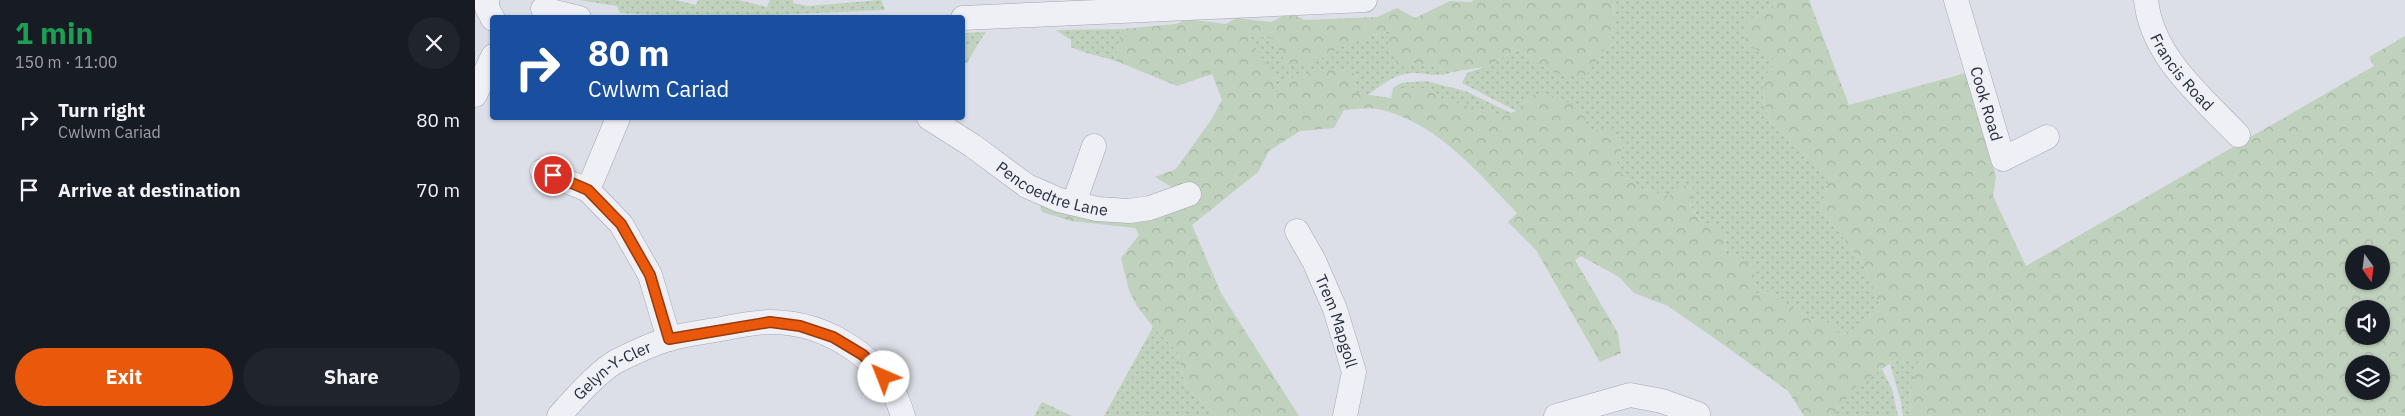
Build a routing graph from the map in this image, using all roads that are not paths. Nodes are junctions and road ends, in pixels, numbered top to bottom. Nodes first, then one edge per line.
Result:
1 (487, 0) edge
2 (1365, 0) edge
3 (1956, 0) edge
4 (2146, 0) edge
5 (1210, 4) edge
6 (542, 9) edge
7 (491, 15) edge
8 (567, 15) edge
9 (965, 18) edge
10 (490, 62) edge
11 (475, 95) edge
12 (617, 120) edge
13 (932, 120) edge
14 (2238, 135) dead end
15 (2047, 137) dead end
16 (1095, 146) dead end
17 (542, 171) dead end
18 (588, 190) junction
19 (1189, 194) dead end
20 (1074, 204) junction
21 (1297, 231) dead end
22 (669, 339) junction
23 (1697, 414) dead end
24 (559, 416) edge
25 (903, 416) edge
26 (1345, 416) edge
27 (1555, 416) edge

1 - 7 street
2 - 5 street
3 - 15 street, Cook Road
4 - 14 street, Francis Road
5 - 9 street
6 - 8 street
10 - 11 street
12 - 18 street
13 - 20 street, Pencoedtre Lane
16 - 20 street
17 - 18 street
18 - 22 street
19 - 20 street, Pencoedtre Lane
21 - 26 street, Trem Mapgoll
22 - 24 street, Gelyn-Y-Cler
22 - 25 street, Gelyn-Y-Cler
23 - 27 street

